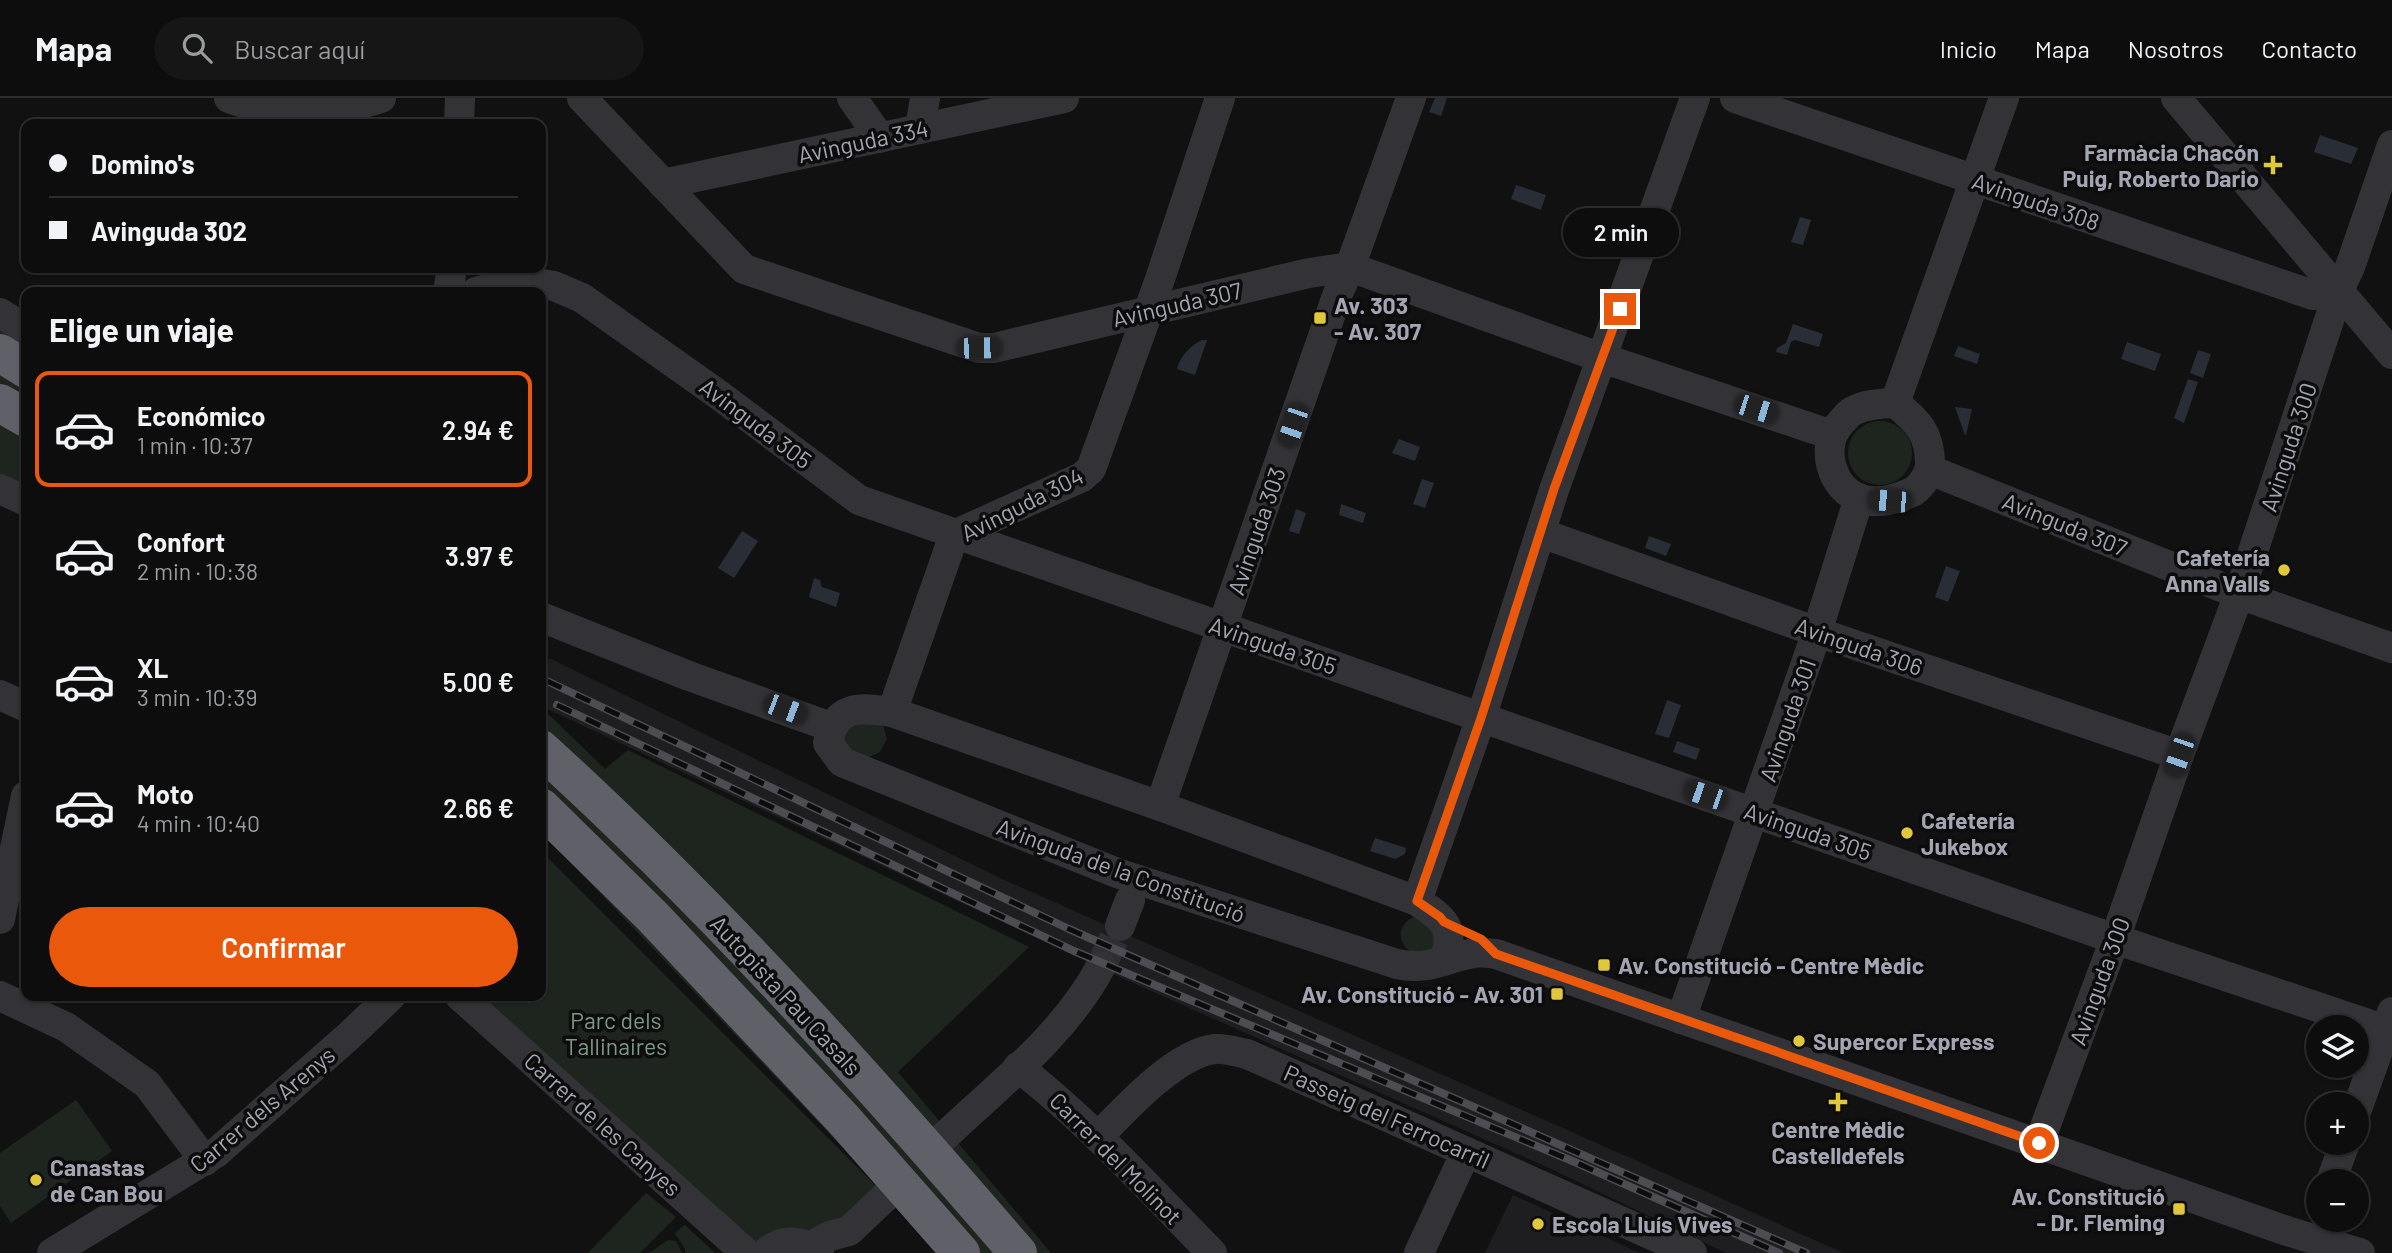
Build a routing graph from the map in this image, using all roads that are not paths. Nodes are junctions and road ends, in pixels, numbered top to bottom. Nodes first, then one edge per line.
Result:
1 (229, 98) edge
2 (381, 98) edge
3 (460, 98) edge
4 (582, 98) edge
5 (852, 98) edge
6 (925, 98) edge
7 (1063, 98) edge
8 (1220, 98) edge
9 (1411, 98) edge
10 (1695, 98) edge
11 (1735, 98) edge
12 (2004, 98) edge
13 (2176, 98) edge
14 (458, 119) edge
15 (920, 129) junction
16 (880, 138) junction
17 (2392, 145) edge
18 (1976, 181) junction
19 (663, 184) junction
20 (1350, 267) junction
21 (494, 287) edge
22 (2339, 290) junction
23 (1147, 311) junction
24 (0, 313) edge
25 (21, 326) edge
26 (0, 354) edge
27 (2392, 354) edge
28 (1602, 358) junction
29 (21, 366) edge
30 (0, 403) edge
31 (1895, 403) junction
32 (21, 415) edge
33 (1832, 435) junction
34 (1930, 470) junction
35 (0, 489) edge
36 (1858, 498) junction
37 (21, 499) edge
38 (1541, 533) junction
39 (954, 535) junction
40 (2239, 594) junction
41 (546, 619) edge
42 (1223, 629) junction
43 (1817, 632) junction
44 (2392, 648) edge
45 (0, 695) edge
46 (21, 705) edge
47 (891, 712) junction
48 (1481, 718) junction
49 (831, 727) junction
50 (546, 754) edge
51 (2179, 755) junction
52 (1160, 806) junction
53 (546, 812) edge
54 (1755, 812) junction
55 (21, 820) edge
56 (1117, 873) junction
57 (1161, 888) junction
58 (1417, 901) junction
59 (0, 919) edge
60 (1444, 922) junction
61 (2115, 939) junction
62 (1496, 954) junction
63 (1444, 961) junction
64 (1101, 966) tunnel mouth
65 (0, 996) edge
66 (386, 1001) edge
67 (466, 1001) edge
68 (1681, 1019) junction
69 (2390, 1025) edge
70 (1018, 1067) junction
71 (2364, 1092) edge
72 (945, 1136) dead end
73 (1098, 1137) junction
74 (2039, 1143) junction
75 (1466, 1152) junction
76 (205, 1161) junction
77 (886, 1196) dead end
78 (2312, 1236) edge
79 (845, 1242) edge
80 (814, 1250) edge
81 (52, 1253) edge
82 (746, 1253) edge
83 (766, 1253) edge
84 (961, 1253) edge
85 (1018, 1253) edge
86 (1212, 1253) edge
87 (1419, 1253) edge
88 (1692, 1253) edge
89 (2360, 1253) edge

1 - 2 street
3 - 14 street
4 - 19 street, Avinguda 307
5 - 16 street
6 - 15 street
7 - 15 street, Avinguda 334
8 - 23 street, Avinguda 304
9 - 20 street, Avinguda 303
10 - 28 street
11 - 18 street, Avinguda 308
12 - 18 street
13 - 22 street
15 - 16 street, Avinguda 334
16 - 19 street, Avinguda 334
17 - 22 street, Avinguda 300
18 - 22 street, Avinguda 308
18 - 31 street
19 - 23 street, Avinguda 307
20 - 23 street, Avinguda 307
20 - 28 street, Avinguda 307
20 - 42 street, Avinguda 303
21 - 39 street, Avinguda 305
22 - 27 street
22 - 40 street, Avinguda 300
23 - 39 street, Avinguda 304
24 - 25 street
26 - 29 highway
28 - 33 street, Avinguda 307
28 - 38 street
30 - 32 highway
31 - 33 street
31 - 34 street
33 - 36 street
34 - 36 street
34 - 40 street, Avinguda 307
35 - 37 street
36 - 43 street, Avinguda 301
38 - 43 street, Avinguda 306
38 - 48 street
39 - 42 street, Avinguda 305
39 - 47 street, Avinguda 304
40 - 44 street, Avinguda 307
40 - 51 street, Avinguda 300
41 - 49 street
42 - 48 street, Avinguda 305
42 - 52 street, Avinguda 303
43 - 51 street, Avinguda 306
43 - 54 street, Avinguda 301
45 - 46 street
47 - 49 street, Avinguda de la Constitució
47 - 52 street, Avinguda de la Constitució
48 - 54 street, Avinguda 305
48 - 58 street
49 - 56 street, Avinguda de la Constitució
50 - 85 highway, Autopista Pau Casals
51 - 61 street, Avinguda 300
52 - 58 street, Avinguda de la Constitució
53 - 84 highway, Autopista Pau Casals
54 - 61 street, Avinguda 305
54 - 68 street, Avinguda 301
55 - 59 street
56 - 57 street, Avinguda de la Constitució
56 - 57 street
57 - 63 street, Avinguda de la Constitució
58 - 60 street, Avinguda de la Constitució
60 - 62 street, Avinguda de la Constitució
60 - 63 street
61 - 69 street, Avinguda 305
61 - 74 street, Avinguda 300
62 - 63 street, Avinguda de la Constitució
62 - 68 street, Avinguda de la Constitució
64 - 70 street
65 - 76 street
66 - 76 street, Carrer dels Arenys
67 - 82 street, Carrer de les Canyes
68 - 74 street, Avinguda de la Constitució
69 - 71 street
70 - 72 street
70 - 73 street, Carrer del Molinot
73 - 75 street, Passeig del Ferrocarril
73 - 86 street, Carrer del Molinot
74 - 78 street, Avinguda de la Constitució
75 - 87 street
75 - 88 street, Passeig del Ferrocarril
76 - 81 street, Carrer dels Arenys
77 - 79 street
78 - 89 street, Avinguda de la Constitució
79 - 80 street
80 - 83 street

